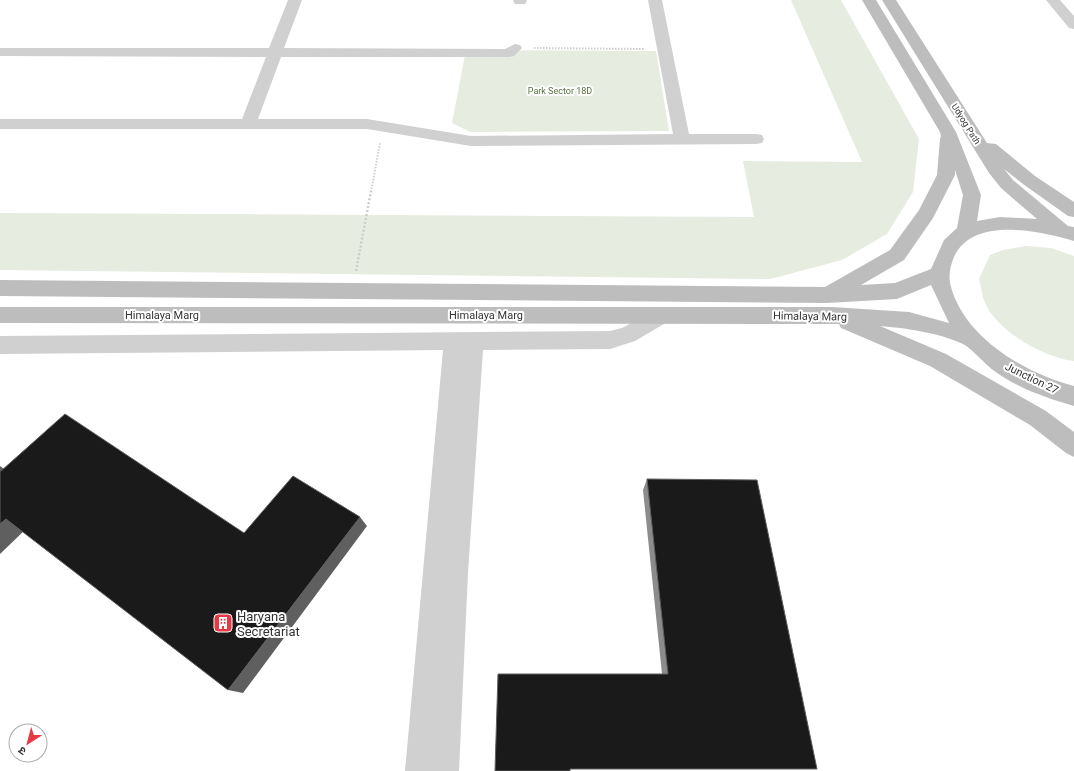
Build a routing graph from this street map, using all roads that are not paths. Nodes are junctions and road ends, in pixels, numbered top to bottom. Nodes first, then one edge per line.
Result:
1 (295, 0) edge
2 (655, 0) edge
3 (869, 0) edge
4 (889, 0) edge
5 (1056, 4) edge
6 (1074, 7) edge
7 (1074, 25) edge
8 (516, 48) road end
9 (275, 51) junction
10 (0, 52) edge
11 (0, 124) edge
12 (248, 124) junction
13 (948, 132) junction
14 (972, 133) junction
15 (682, 139) junction
16 (756, 139) dead end
17 (1074, 211) edge
18 (966, 232) junction
19 (1069, 232) edge
20 (940, 273) junction
21 (0, 288) edge
22 (830, 305) junction
23 (0, 315) edge
24 (662, 315) junction
25 (970, 338) junction
26 (464, 341) junction
27 (0, 345) edge
28 (1044, 386) junction
29 (1074, 396) edge
30 (1074, 410) edge
31 (1074, 446) edge
32 (420, 771) edge
33 (444, 771) edge

1 - 9 street
2 - 15 street
3 - 13 main road, Udyog Path
4 - 14 main road, Udyog Path
5 - 6 street
5 - 7 street
8 - 9 street
9 - 10 street
9 - 12 street
11 - 12 street
12 - 15 street
13 - 18 main road, Udyog Path
13 - 22 main road
14 - 17 main road
14 - 19 main road, Udyog Path
15 - 16 street
18 - 19 main road, Junction 27
18 - 20 main road, Junction 27
20 - 22 main road, Himalaya Marg
20 - 25 main road, Junction 27
21 - 22 main road, Himalaya Marg
22 - 24 main road, Himalaya Marg
22 - 25 main road, Himalaya Marg
22 - 31 main road
23 - 24 main road, Himalaya Marg
24 - 26 street
25 - 28 main road, Junction 27
26 - 27 street
26 - 32 street
26 - 33 street
28 - 29 main road, Junction 27
28 - 30 main road

